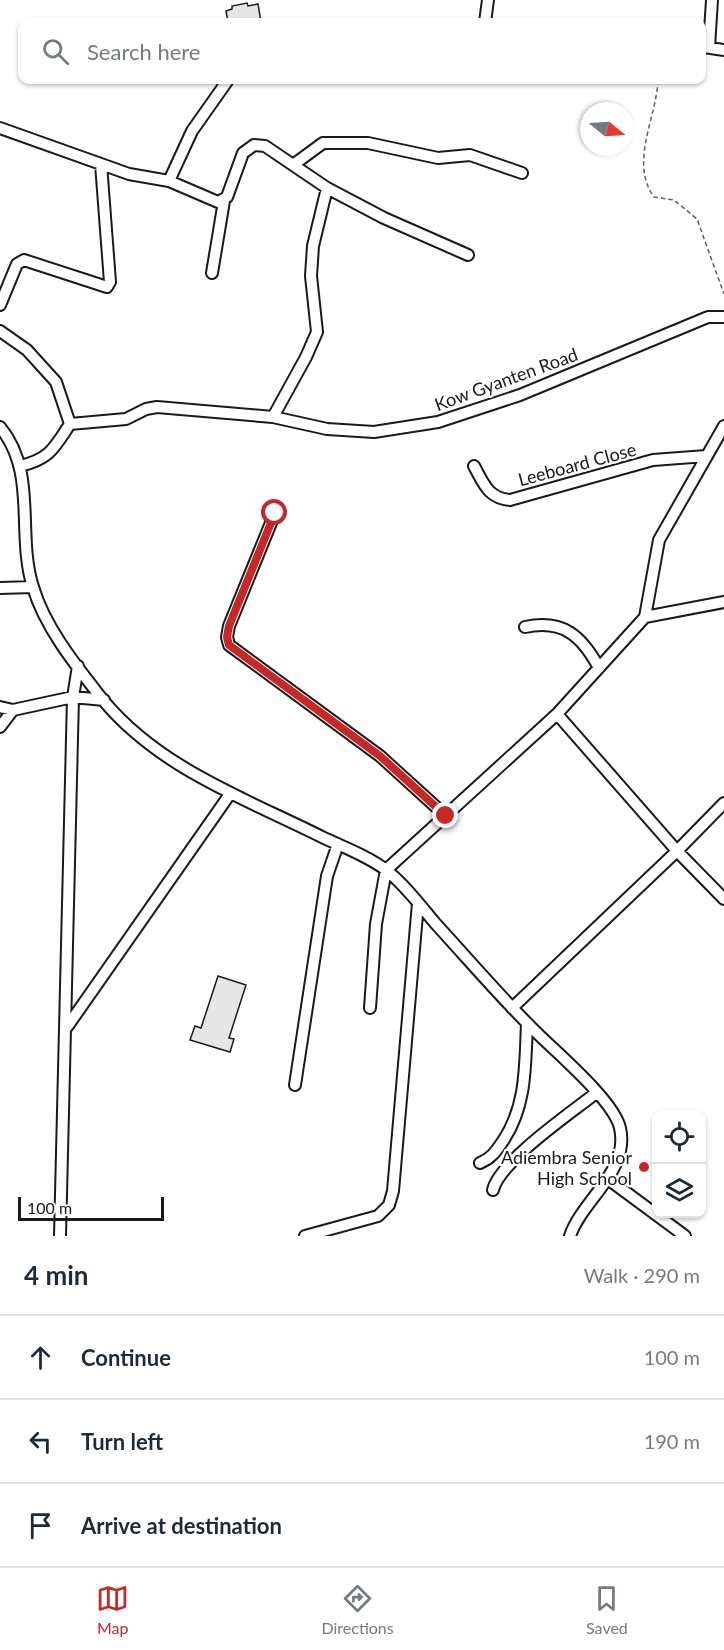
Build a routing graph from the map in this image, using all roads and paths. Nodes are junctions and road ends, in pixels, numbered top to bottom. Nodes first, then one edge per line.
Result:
1 (488, 0) edge
2 (712, 0) edge
3 (486, 18) edge
4 (706, 40) edge
5 (706, 47) edge
6 (724, 50) edge
7 (225, 84) edge
8 (657, 84) edge
9 (0, 128) edge
10 (101, 164) junction
11 (293, 165) junction
12 (522, 173) dead end
13 (169, 181) junction
14 (327, 188) junction
15 (224, 201) junction
16 (468, 255) dead end
17 (212, 273) dead end
18 (724, 294) edge
19 (0, 305) edge
20 (724, 317) edge
21 (0, 331) edge
22 (273, 417) junction
23 (70, 424) junction
24 (724, 426) edge
25 (0, 427) edge
26 (706, 456) junction
27 (20, 466) junction
28 (474, 466) dead end
29 (275, 513) dead end
30 (33, 587) junction
31 (0, 588) edge
32 (724, 602) edge
33 (645, 617) junction
34 (525, 627) dead end
35 (78, 666) junction
36 (599, 668) junction
37 (74, 698) junction
38 (104, 700) junction
39 (0, 707) edge
40 (13, 710) junction
41 (557, 714) junction
42 (0, 727) edge
43 (230, 794) junction
44 (724, 803) edge
45 (446, 816) junction
46 (338, 844) junction
47 (677, 851) junction
48 (386, 870) junction
49 (724, 899) edge
50 (418, 903) junction
51 (370, 1008) dead end
52 (512, 1008) junction
53 (527, 1023) junction
54 (66, 1027) junction
55 (295, 1085) dead end
56 (596, 1093) junction
57 (480, 1163) dead end
58 (608, 1179) junction
59 (493, 1190) dead end
60 (572, 1231) edge
61 (60, 1236) edge
62 (305, 1236) edge
63 (559, 1236) edge
64 (685, 1236) edge

1 - 3 street
2 - 4 street
5 - 6 street
7 - 13 street
8 - 18 path
9 - 10 street
10 - 13 street
10 - 19 street
11 - 12 street
11 - 14 street
11 - 15 street
13 - 15 street
14 - 16 street
14 - 22 street
15 - 17 street
20 - 22 street, Kow Gyanten Road
21 - 23 street
22 - 23 street, Kow Gyanten Road
23 - 27 street
24 - 26 street
25 - 27 street
26 - 28 street, Leeboard Close
26 - 33 street
27 - 30 street
29 - 45 street
30 - 31 street
30 - 35 street
32 - 33 street
33 - 36 street
34 - 36 street
35 - 37 street
35 - 38 street
36 - 41 street
37 - 38 street
37 - 40 street
37 - 54 street
38 - 43 street
39 - 40 street
40 - 42 street
41 - 45 street
41 - 47 street
43 - 46 street
43 - 54 street
44 - 47 street
45 - 48 street
46 - 48 street
46 - 55 street
47 - 49 street
47 - 52 street
48 - 50 street
48 - 51 street
50 - 52 street
50 - 62 street
52 - 53 street
53 - 56 street
53 - 57 street
54 - 61 street
56 - 58 street
56 - 59 street
58 - 60 street
58 - 64 street
60 - 63 street

